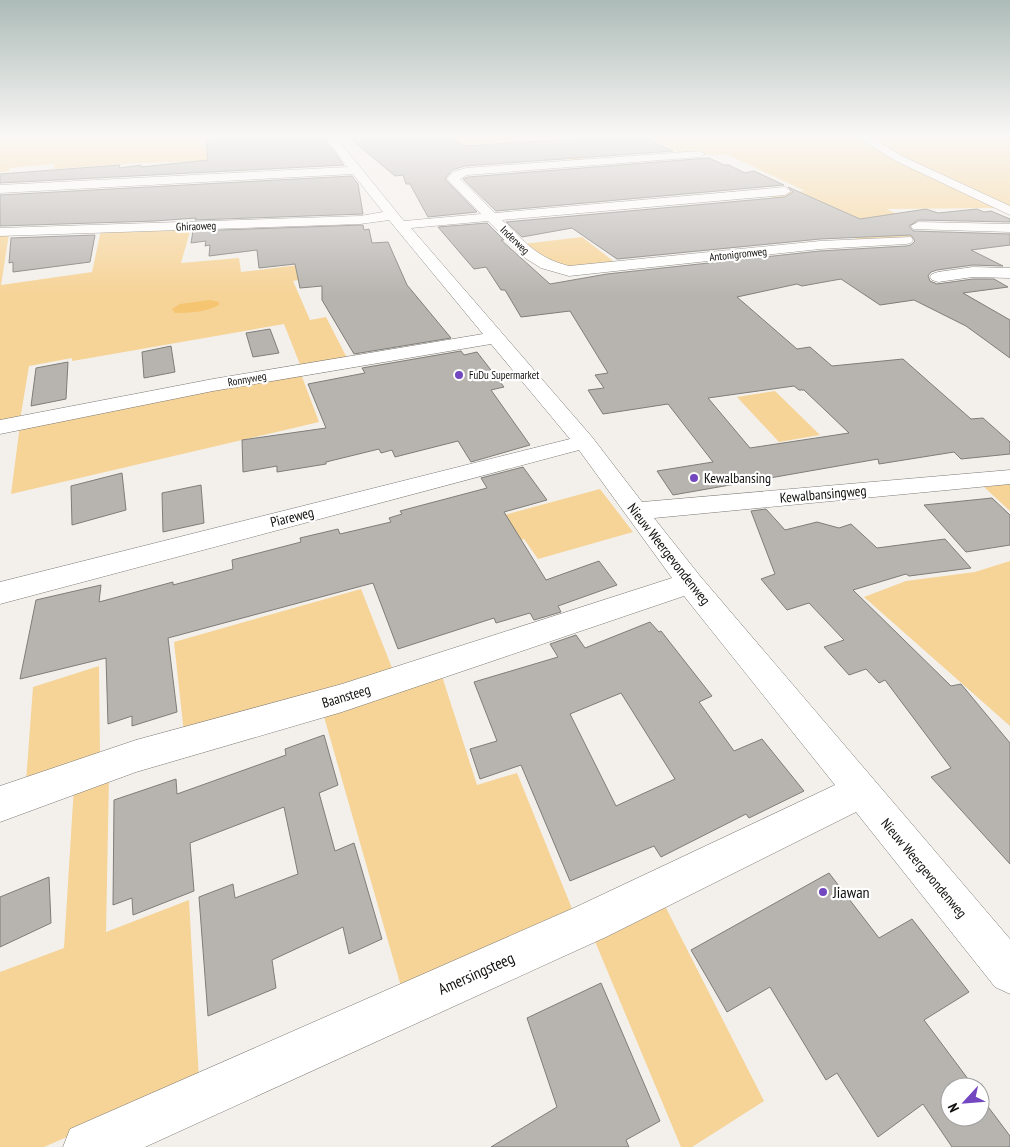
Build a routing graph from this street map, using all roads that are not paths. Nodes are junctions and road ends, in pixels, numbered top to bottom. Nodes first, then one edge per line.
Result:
1 (370, 189) edge
2 (463, 189) edge
3 (964, 189) edge
4 (786, 191) dead end
5 (1010, 210) edge
6 (490, 216) junction
7 (396, 220) junction
8 (918, 226) dead end
9 (1010, 228) edge
10 (0, 232) edge
11 (906, 240) dead end
12 (569, 271) joint
13 (1010, 273) edge
14 (938, 277) dead end
15 (495, 338) junction
16 (0, 427) edge
17 (584, 442) junction
18 (1010, 477) edge
19 (635, 511) junction
20 (690, 583) junction
21 (0, 593) edge
22 (860, 791) junction
23 (0, 804) edge
24 (1010, 972) edge
25 (88, 1147) edge

1 - 7 street, Nieuw Weergevondenweg
2 - 6 street, Inderweg
3 - 5 street
4 - 6 street, Ghiraoweg
6 - 7 street, Ghiraoweg
6 - 12 street, Inderweg
7 - 10 street, Ghiraoweg
7 - 15 street, Nieuw Weergevondenweg
8 - 9 street
11 - 12 street, Antonigronweg
13 - 14 street
15 - 16 street, Ronnyweg
15 - 17 street, Nieuw Weergevondenweg
17 - 19 street, Nieuw Weergevondenweg
17 - 21 street, Piareweg
18 - 19 street, Kewalbansingweg
19 - 20 street, Nieuw Weergevondenweg
20 - 22 street, Nieuw Weergevondenweg
20 - 23 street, Baansteeg
22 - 24 street, Nieuw Weergevondenweg
22 - 25 street, Amersingsteeg

